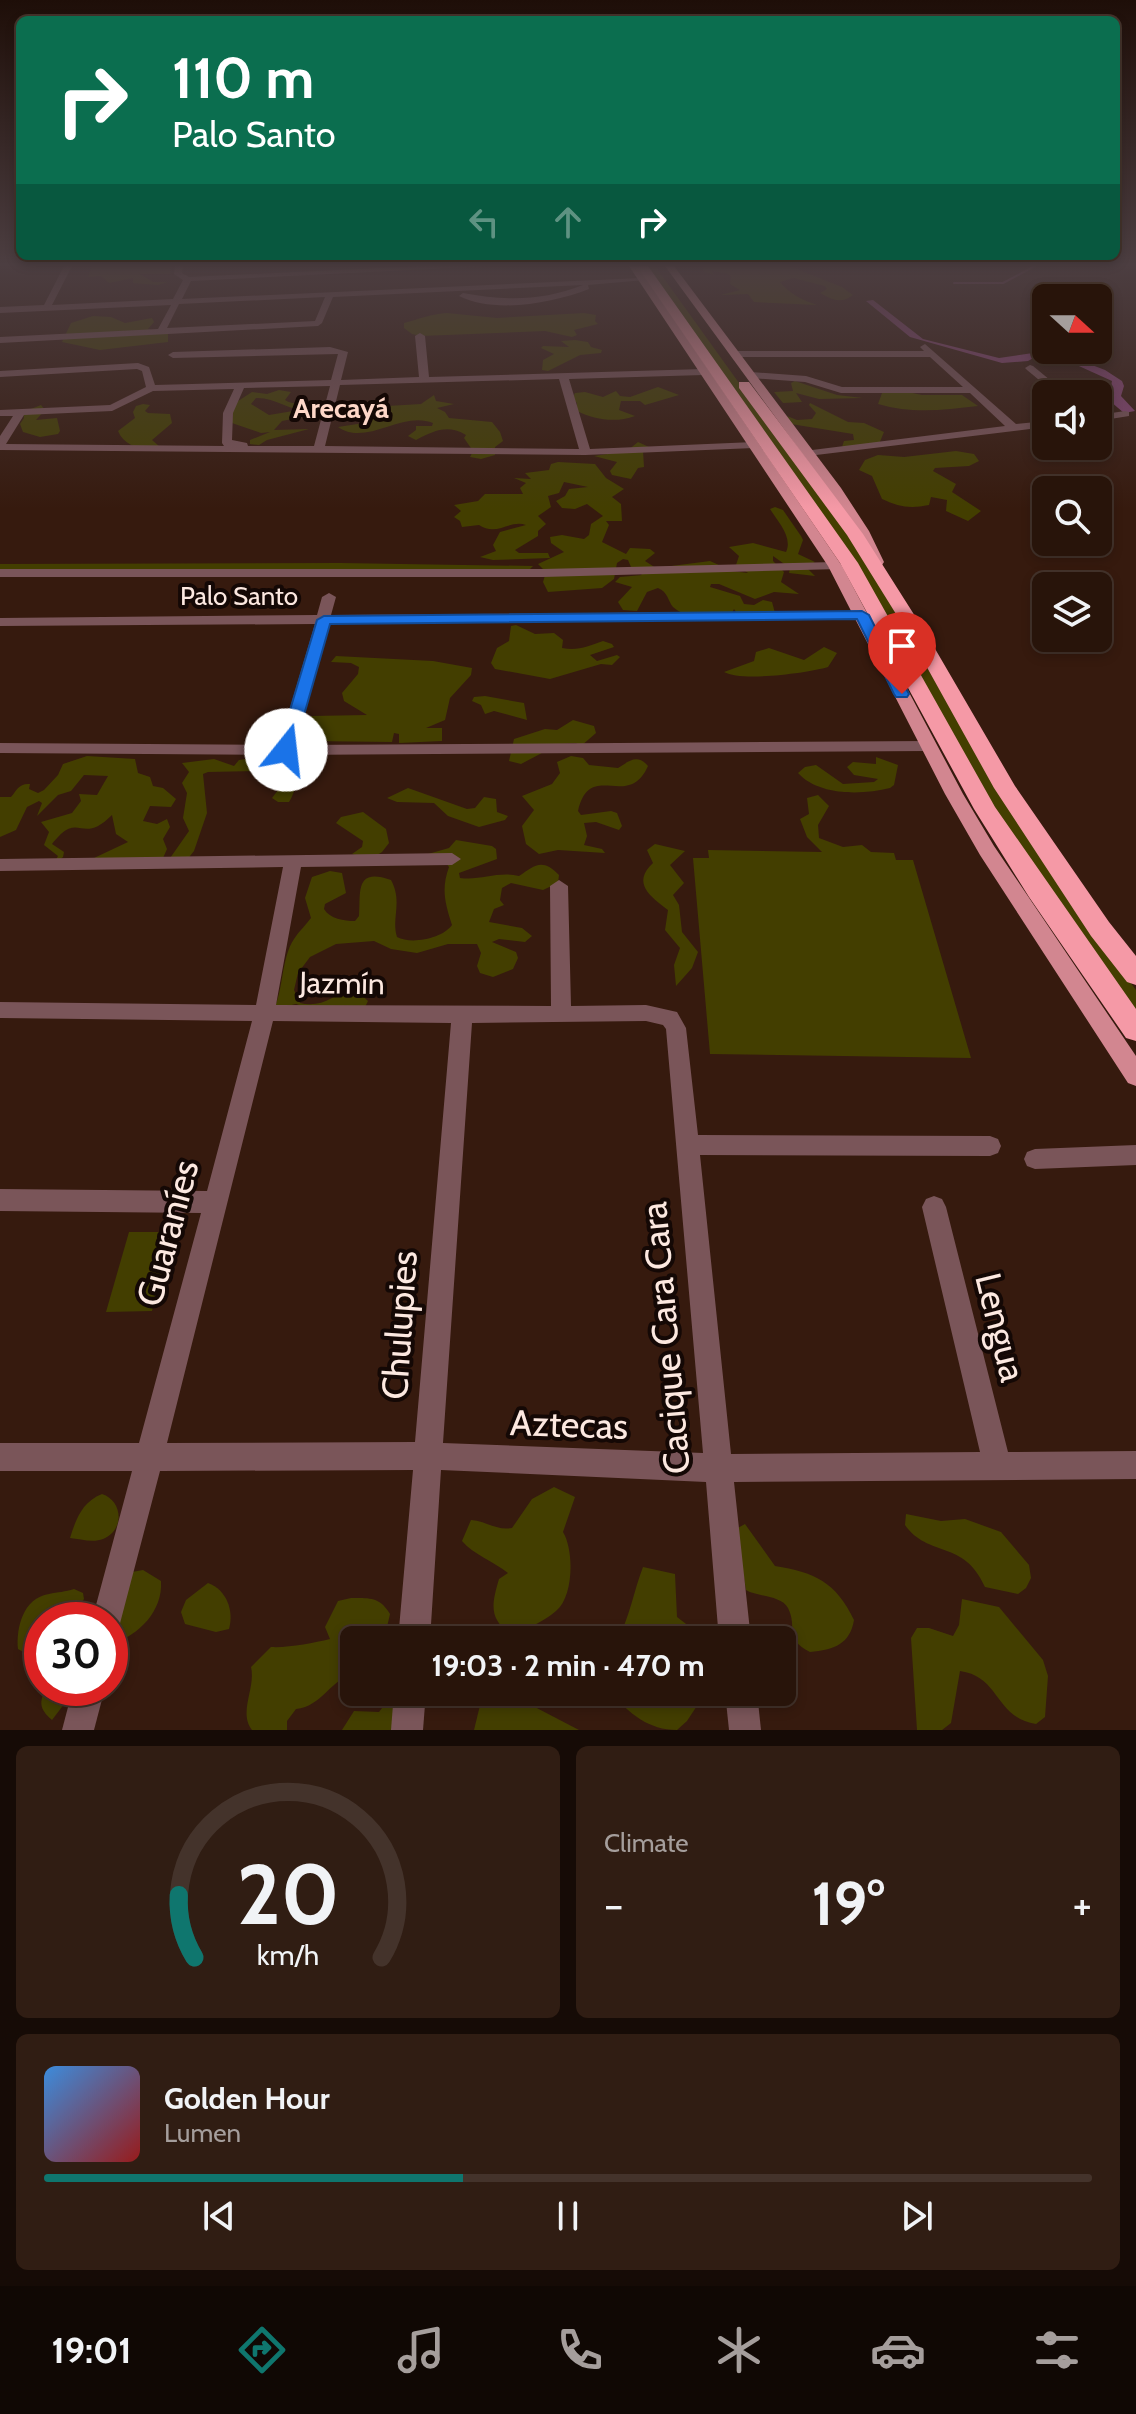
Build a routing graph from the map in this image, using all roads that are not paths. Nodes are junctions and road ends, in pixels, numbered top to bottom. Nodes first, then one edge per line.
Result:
1 (421, 347) edge
2 (687, 347) edge
3 (697, 347) edge
4 (717, 347) edge
5 (730, 347) edge
6 (831, 347) edge
7 (925, 347) edge
8 (736, 354) junction
9 (838, 354) junction
10 (933, 354) junction
11 (173, 355) dead end
12 (1030, 368) dead end
13 (703, 372) junction
14 (0, 374) edge
15 (751, 375) junction
16 (564, 378) junction
17 (1045, 380) edge
18 (424, 381) junction
19 (337, 383) junction
20 (240, 386) junction
21 (151, 388) junction
22 (972, 390) junction
23 (21, 412) junction
24 (0, 413) edge
25 (1125, 414) dead end
26 (1112, 416) edge
27 (1032, 426) edge
28 (1015, 429) junction
29 (227, 443) junction
30 (754, 445) junction
31 (0, 446) edge
32 (211, 450) junction
33 (267, 450) junction
34 (319, 450) junction
35 (585, 452) junction
36 (808, 453) junction
37 (0, 563) edge
38 (835, 566) junction
39 (0, 573) edge
40 (543, 573) junction
41 (883, 576) junction
42 (329, 597) dead end
43 (862, 615) junction
44 (324, 620) junction
45 (0, 622) edge
46 (928, 746) junction
47 (0, 748) edge
48 (286, 750) junction
49 (452, 859) dead end
50 (293, 863) junction
51 (0, 865) edge
52 (559, 886) dead end
53 (1090, 966) junction
54 (1136, 975) edge
55 (0, 1010) edge
56 (265, 1011) junction
57 (561, 1015) junction
58 (462, 1016) junction
59 (676, 1028) joint
60 (1136, 1030) edge
61 (1136, 1042) edge
62 (1136, 1076) edge
63 (687, 1145) junction
64 (990, 1146) dead end
65 (1136, 1155) edge
66 (1035, 1159) dead end
67 (0, 1200) edge
68 (216, 1202) junction
69 (934, 1207) dead end
70 (429, 1456) junction
71 (0, 1457) edge
72 (149, 1458) junction
73 (997, 1464) junction
74 (1136, 1465) edge
75 (717, 1468) junction
76 (112, 1602) edge
77 (415, 1626) edge
78 (734, 1626) edge
79 (84, 1706) edge
80 (409, 1706) edge
81 (742, 1706) edge
82 (78, 1730) edge
83 (407, 1730) edge
84 (745, 1730) edge

1 - 18 street
2 - 13 main road
3 - 53 highway
4 - 41 highway
5 - 8 main road
6 - 9 street
7 - 10 street
8 - 9 street
8 - 15 main road
9 - 10 street
10 - 22 street
11 - 19 street
12 - 17 street
13 - 16 street
13 - 30 main road
14 - 21 street
15 - 22 street
15 - 36 main road
16 - 18 street
16 - 35 street
18 - 19 street
19 - 20 street
19 - 34 street
20 - 21 street
20 - 29 street
21 - 23 street
22 - 28 street
23 - 24 street
23 - 31 street
25 - 26 street
27 - 28 street
28 - 36 street
29 - 32 street
29 - 33 street
30 - 35 street
30 - 38 main road
31 - 32 street
32 - 33 street
33 - 34 street
34 - 35 street
36 - 41 main road
37 - 40 street
38 - 40 street
38 - 43 main road
39 - 40 street
41 - 54 highway
42 - 44 street
43 - 44 street, Palo Santo
43 - 46 main road
44 - 45 street, Palo Santo
44 - 48 street
46 - 48 street
46 - 62 main road
47 - 48 street
49 - 50 street
50 - 51 street
50 - 56 street, Guaraníes
52 - 57 street
53 - 60 highway
53 - 61 main road
55 - 56 street, Jazmín
56 - 58 street, Jazmín
56 - 68 street, Guaraníes
57 - 58 street, Jazmín
57 - 59 street, Jazmín
58 - 70 street, Chulupies
59 - 63 street, Cacique Cara Cara
63 - 64 street
63 - 75 street, Cacique Cara Cara
65 - 66 street
67 - 68 street
68 - 72 street, Guaraníes
69 - 73 street, Lengua
70 - 72 street, Aztecas
70 - 75 street, Aztecas
70 - 77 street, Chulupies
71 - 72 street, Aztecas
72 - 76 street, Guaraníes
73 - 74 street, Aztecas
73 - 75 street, Aztecas
75 - 78 street, Cacique Cara Cara
79 - 82 street
80 - 83 street
81 - 84 street

